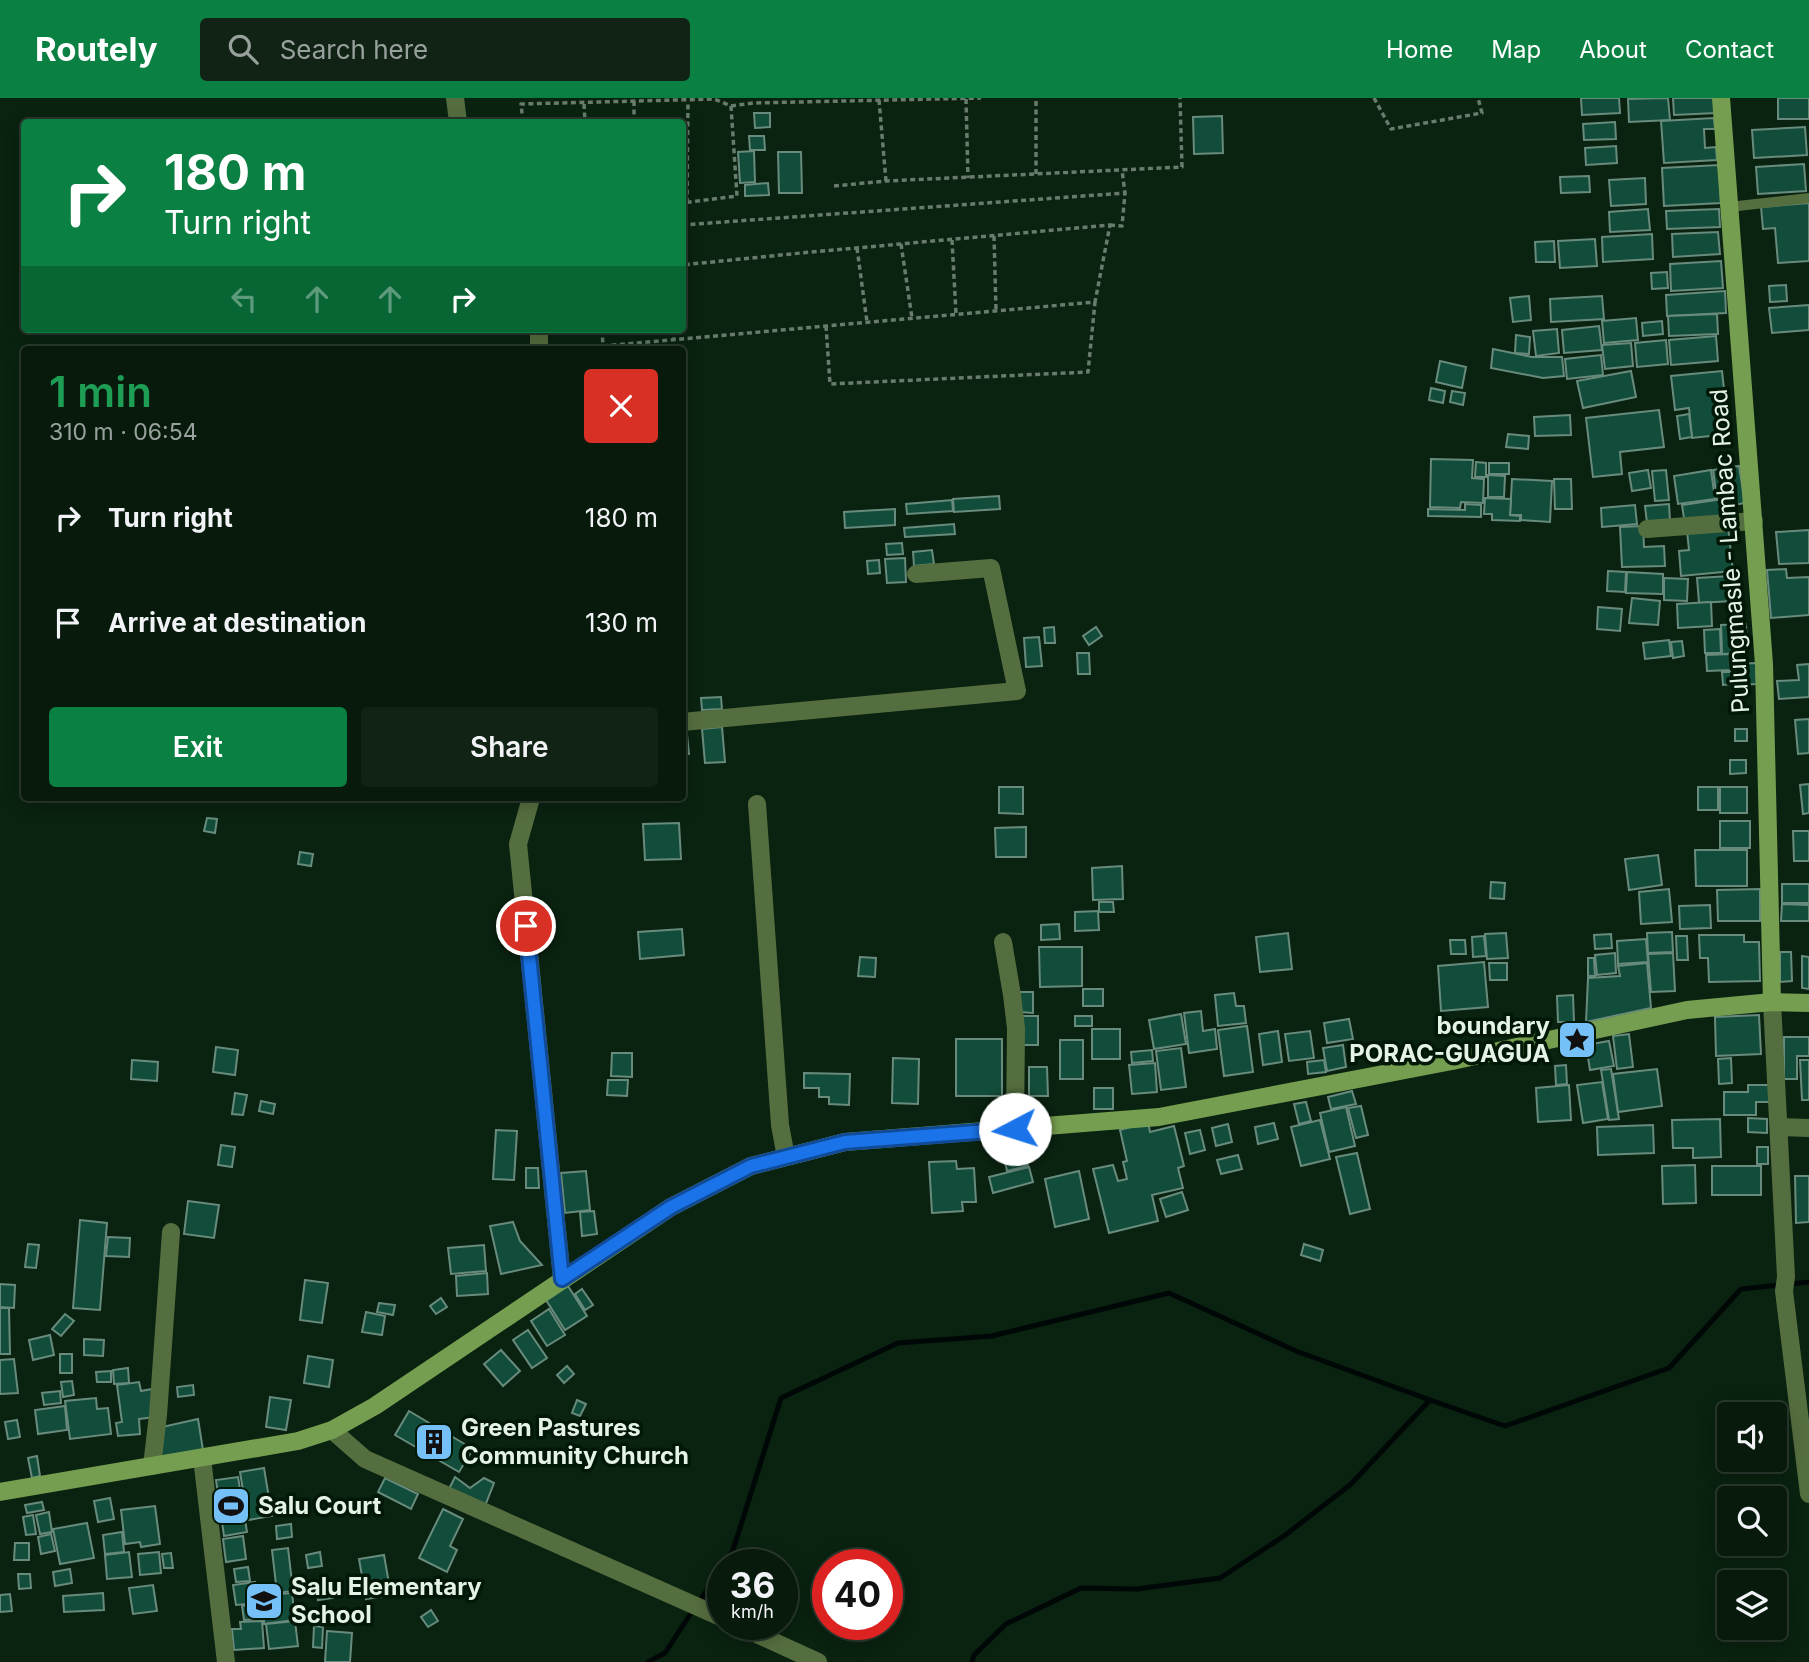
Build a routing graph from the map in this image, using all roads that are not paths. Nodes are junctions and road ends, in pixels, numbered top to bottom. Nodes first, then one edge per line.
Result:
1 (455, 98) edge
2 (1721, 98) edge
3 (458, 119) edge
4 (1809, 198) edge
5 (1730, 207) junction
6 (1754, 521) junction
7 (1647, 529) dead end
8 (916, 574) dead end
9 (686, 722) edge
10 (530, 801) edge
11 (757, 804) dead end
12 (1003, 942) dead end
13 (1772, 1002) junction
14 (1809, 1003) edge
15 (1779, 1127) junction
16 (1809, 1128) edge
17 (1015, 1129) junction
18 (786, 1157) junction
19 (171, 1232) dead end
20 (562, 1279) junction
21 (332, 1430) junction
22 (1806, 1445) edge
23 (202, 1458) junction
24 (152, 1466) junction
25 (0, 1492) edge
26 (1809, 1494) edge
27 (707, 1612) edge
28 (770, 1640) edge
29 (226, 1662) edge
30 (818, 1662) edge

1 - 3 street
2 - 5 street, Pulungmasle - Lambac Road
4 - 5 lane
5 - 6 street, Pulungmasle - Lambac Road
6 - 7 street
6 - 13 street, Pulungmasle - Lambac Road
8 - 9 street
10 - 20 street
11 - 18 street
12 - 17 street
13 - 14 street
13 - 15 street
13 - 17 street
15 - 16 street
15 - 22 street
17 - 18 street
18 - 20 street
19 - 24 street
20 - 21 street
21 - 23 street
21 - 27 street
22 - 26 street
23 - 24 street
23 - 29 street
24 - 25 street
28 - 30 street

